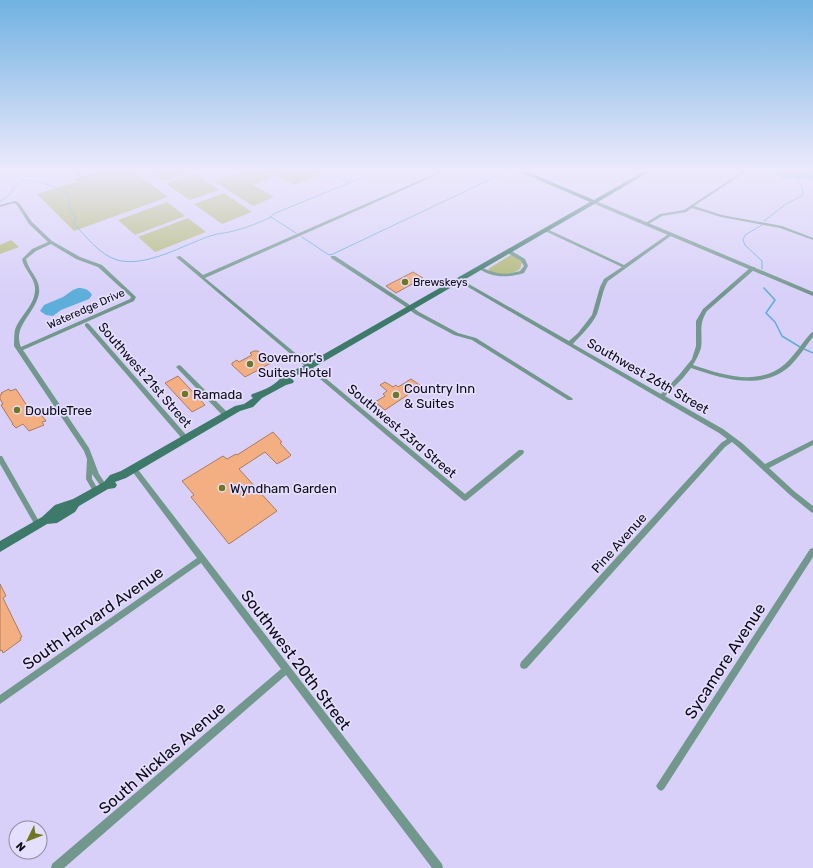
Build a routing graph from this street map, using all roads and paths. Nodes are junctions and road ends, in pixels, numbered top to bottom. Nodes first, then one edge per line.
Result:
1 (23, 212) edge
2 (352, 212) edge
3 (578, 212) edge
4 (616, 212) edge
5 (683, 212) edge
6 (707, 212) edge
7 (646, 224) junction
8 (546, 230) junction
9 (813, 232) edge
10 (671, 234) junction
11 (808, 237) junction
12 (813, 239) edge
13 (51, 242) junction
14 (508, 251) junction
15 (178, 257) dead end
16 (333, 257) dead end
17 (623, 266) junction
18 (480, 268) junction
19 (753, 268) junction
20 (203, 277) junction
21 (458, 280) junction
22 (813, 294) edge
23 (411, 308) junction
24 (87, 325) dead end
25 (813, 334) edge
26 (569, 344) junction
27 (19, 350) junction
28 (690, 366) junction
29 (178, 367) dead end
30 (306, 369) junction
31 (662, 397) junction
32 (570, 399) dead end
33 (226, 415) junction
34 (186, 439) junction
35 (732, 439) junction
36 (813, 442) edge
37 (521, 452) dead end
38 (0, 458) edge
39 (764, 468) junction
40 (134, 469) junction
41 (102, 487) junction
42 (813, 510) edge
43 (42, 523) junction
44 (0, 547) edge
45 (813, 551) edge
46 (201, 559) junction
47 (524, 665) dead end
48 (286, 670) junction
49 (0, 700) edge
50 (660, 786) dead end
51 (56, 868) edge
52 (438, 868) edge

1 - 13 street, Wateredge Drive
2 - 20 street
3 - 8 main road
4 - 7 street
5 - 7 street
6 - 11 street
7 - 10 street
8 - 14 main road
8 - 17 street
9 - 11 street
10 - 17 street
10 - 19 street
11 - 12 street
13 - 27 street, Wateredge Drive
13 - 27 street, Wateredge Drive
14 - 18 main road
14 - 18 street
15 - 20 street, Southwest 23rd Street
16 - 23 street
17 - 26 street
18 - 21 main road
19 - 22 street
19 - 28 street
20 - 30 street, Southwest 23rd Street
21 - 23 main road
21 - 26 street, Southwest 26th Street
23 - 30 main road
23 - 32 street
24 - 34 street, Southwest 21st Street
25 - 28 street
26 - 31 street, Southwest 26th Street
27 - 41 street
28 - 31 street
29 - 33 street
30 - 33 main road
30 - 37 street, Southwest 23rd Street
31 - 35 street, Southwest 26th Street
33 - 34 main road
34 - 40 main road
35 - 39 street, Southwest 26th Street
35 - 47 street, Pine Avenue
36 - 39 street
38 - 43 street
39 - 42 street, Southwest 26th Street
40 - 41 main road
40 - 46 street, Southwest 20th Street
41 - 43 main road
43 - 44 main road
45 - 50 street, Sycamore Avenue
46 - 48 street, Southwest 20th Street
46 - 49 street, South Harvard Avenue
48 - 51 street, South Nicklas Avenue
48 - 52 street, Southwest 20th Street

